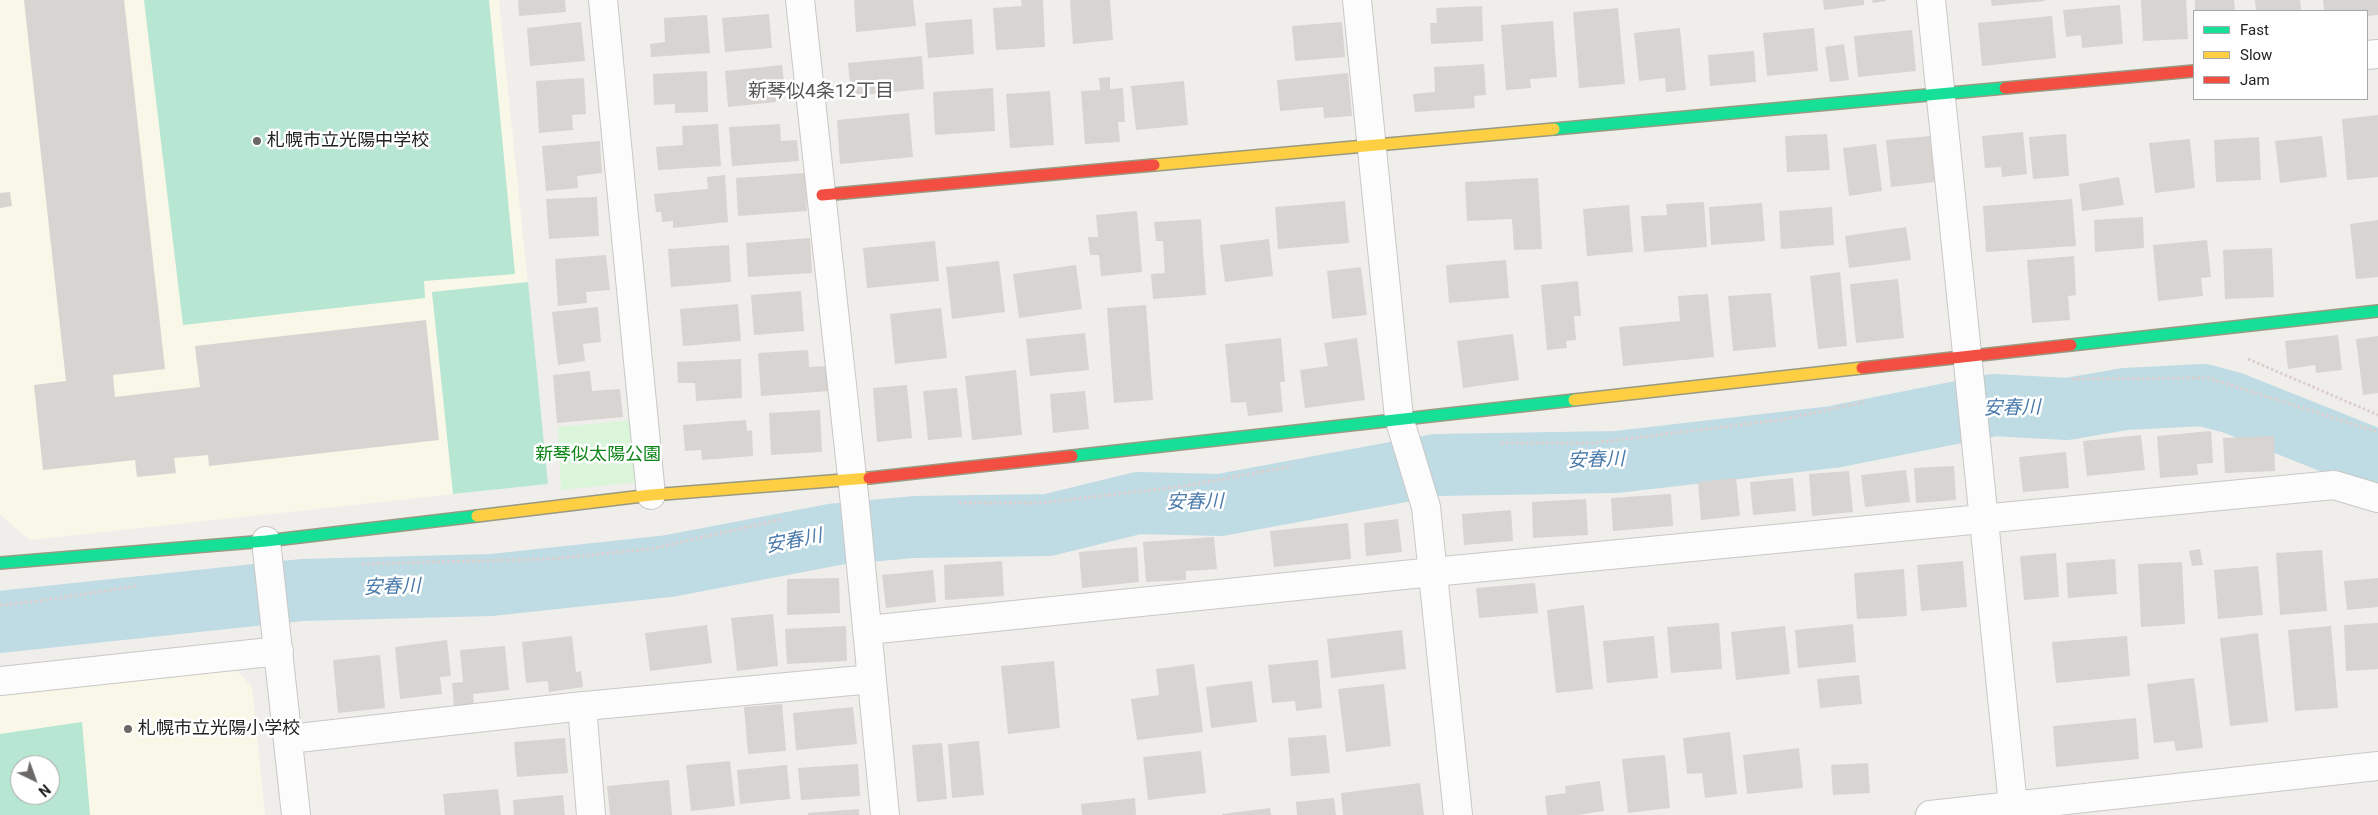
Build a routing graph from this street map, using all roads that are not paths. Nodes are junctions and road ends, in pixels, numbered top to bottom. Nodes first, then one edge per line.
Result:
1 (603, 0) edge
2 (800, 0) edge
3 (1357, 0) edge
4 (1931, 0) edge
5 (2193, 71) edge
6 (1940, 95) junction
7 (1372, 145) junction
8 (822, 195) junction
9 (2378, 310) edge
10 (1967, 357) junction
11 (1398, 418) junction
12 (853, 480) junction
13 (650, 495) junction
14 (2378, 498) edge
15 (1983, 519) junction
16 (266, 541) junction
17 (0, 563) edge
18 (1433, 572) junction
19 (868, 630) junction
20 (279, 651) junction
21 (872, 679) junction
22 (0, 681) edge
23 (582, 706) junction
24 (288, 739) junction
25 (2378, 766) edge
26 (2014, 811) edge
27 (296, 815) edge
28 (591, 815) edge
29 (885, 815) edge
30 (1458, 815) edge
31 (1930, 815) edge

1 - 13 street
2 - 8 street
3 - 7 street
4 - 6 street
5 - 6 street
6 - 7 street
6 - 10 street
7 - 8 street
7 - 11 street
8 - 12 street
9 - 10 street
10 - 11 street
10 - 15 street
11 - 12 street
11 - 18 street
12 - 13 street
12 - 19 street
13 - 16 street
14 - 15 street
15 - 18 street
15 - 26 street
16 - 17 street
16 - 20 street
18 - 19 street
18 - 30 street
19 - 21 street
20 - 22 street
20 - 24 street
21 - 23 street
21 - 29 street
23 - 24 street
23 - 28 street
24 - 27 street
25 - 26 street
26 - 31 street

